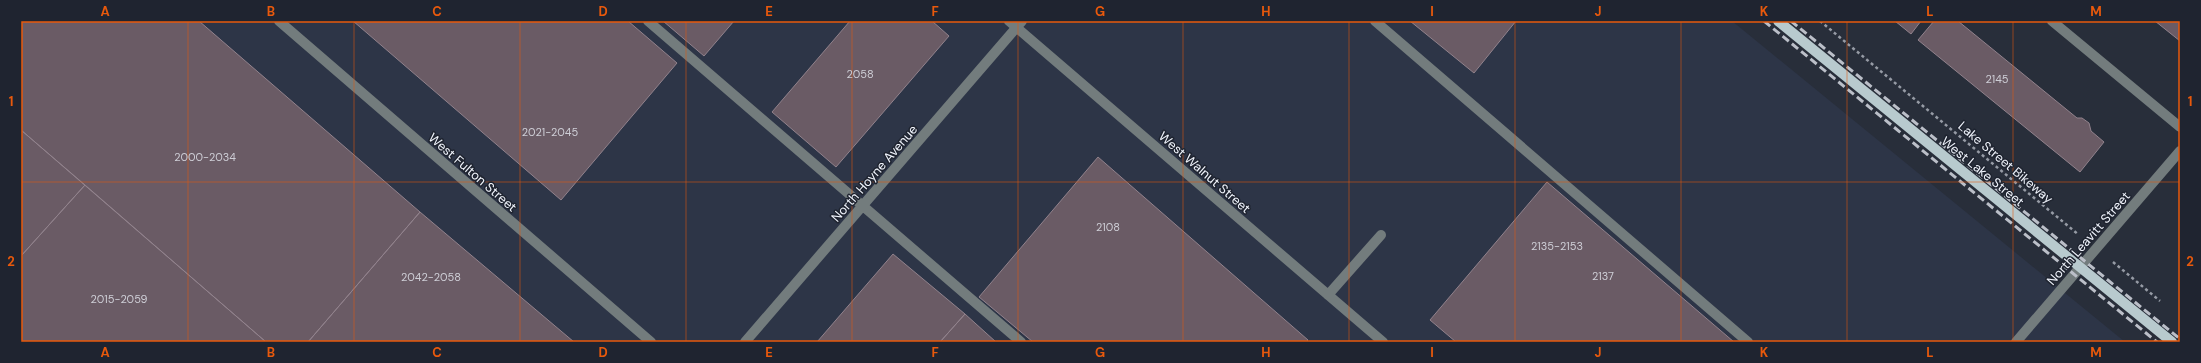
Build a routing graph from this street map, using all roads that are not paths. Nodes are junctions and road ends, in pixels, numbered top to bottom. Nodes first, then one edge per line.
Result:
1 (279, 21) edge
2 (648, 21) edge
3 (1376, 21) edge
4 (1778, 21) edge
5 (2052, 21) edge
6 (1016, 23) edge
7 (2180, 127) edge
8 (2180, 152) edge
9 (863, 206) junction
10 (1381, 235) dead end
11 (2081, 268) junction
12 (1328, 295) junction
13 (651, 342) edge
14 (745, 342) edge
15 (1021, 342) edge
16 (1383, 342) edge
17 (1748, 342) edge
18 (2016, 342) edge
19 (2172, 342) edge

1 - 13 street, West Fulton Street
2 - 9 street
3 - 17 street
4 - 11 main road, West Lake Street
5 - 7 street
6 - 9 street, North Hoyne Avenue
6 - 12 street, West Walnut Street
8 - 11 street, North Leavitt Street
9 - 14 street, North Hoyne Avenue
9 - 15 street
10 - 12 street
11 - 18 street, North Leavitt Street
11 - 19 main road, West Lake Street
12 - 16 street, West Walnut Street

